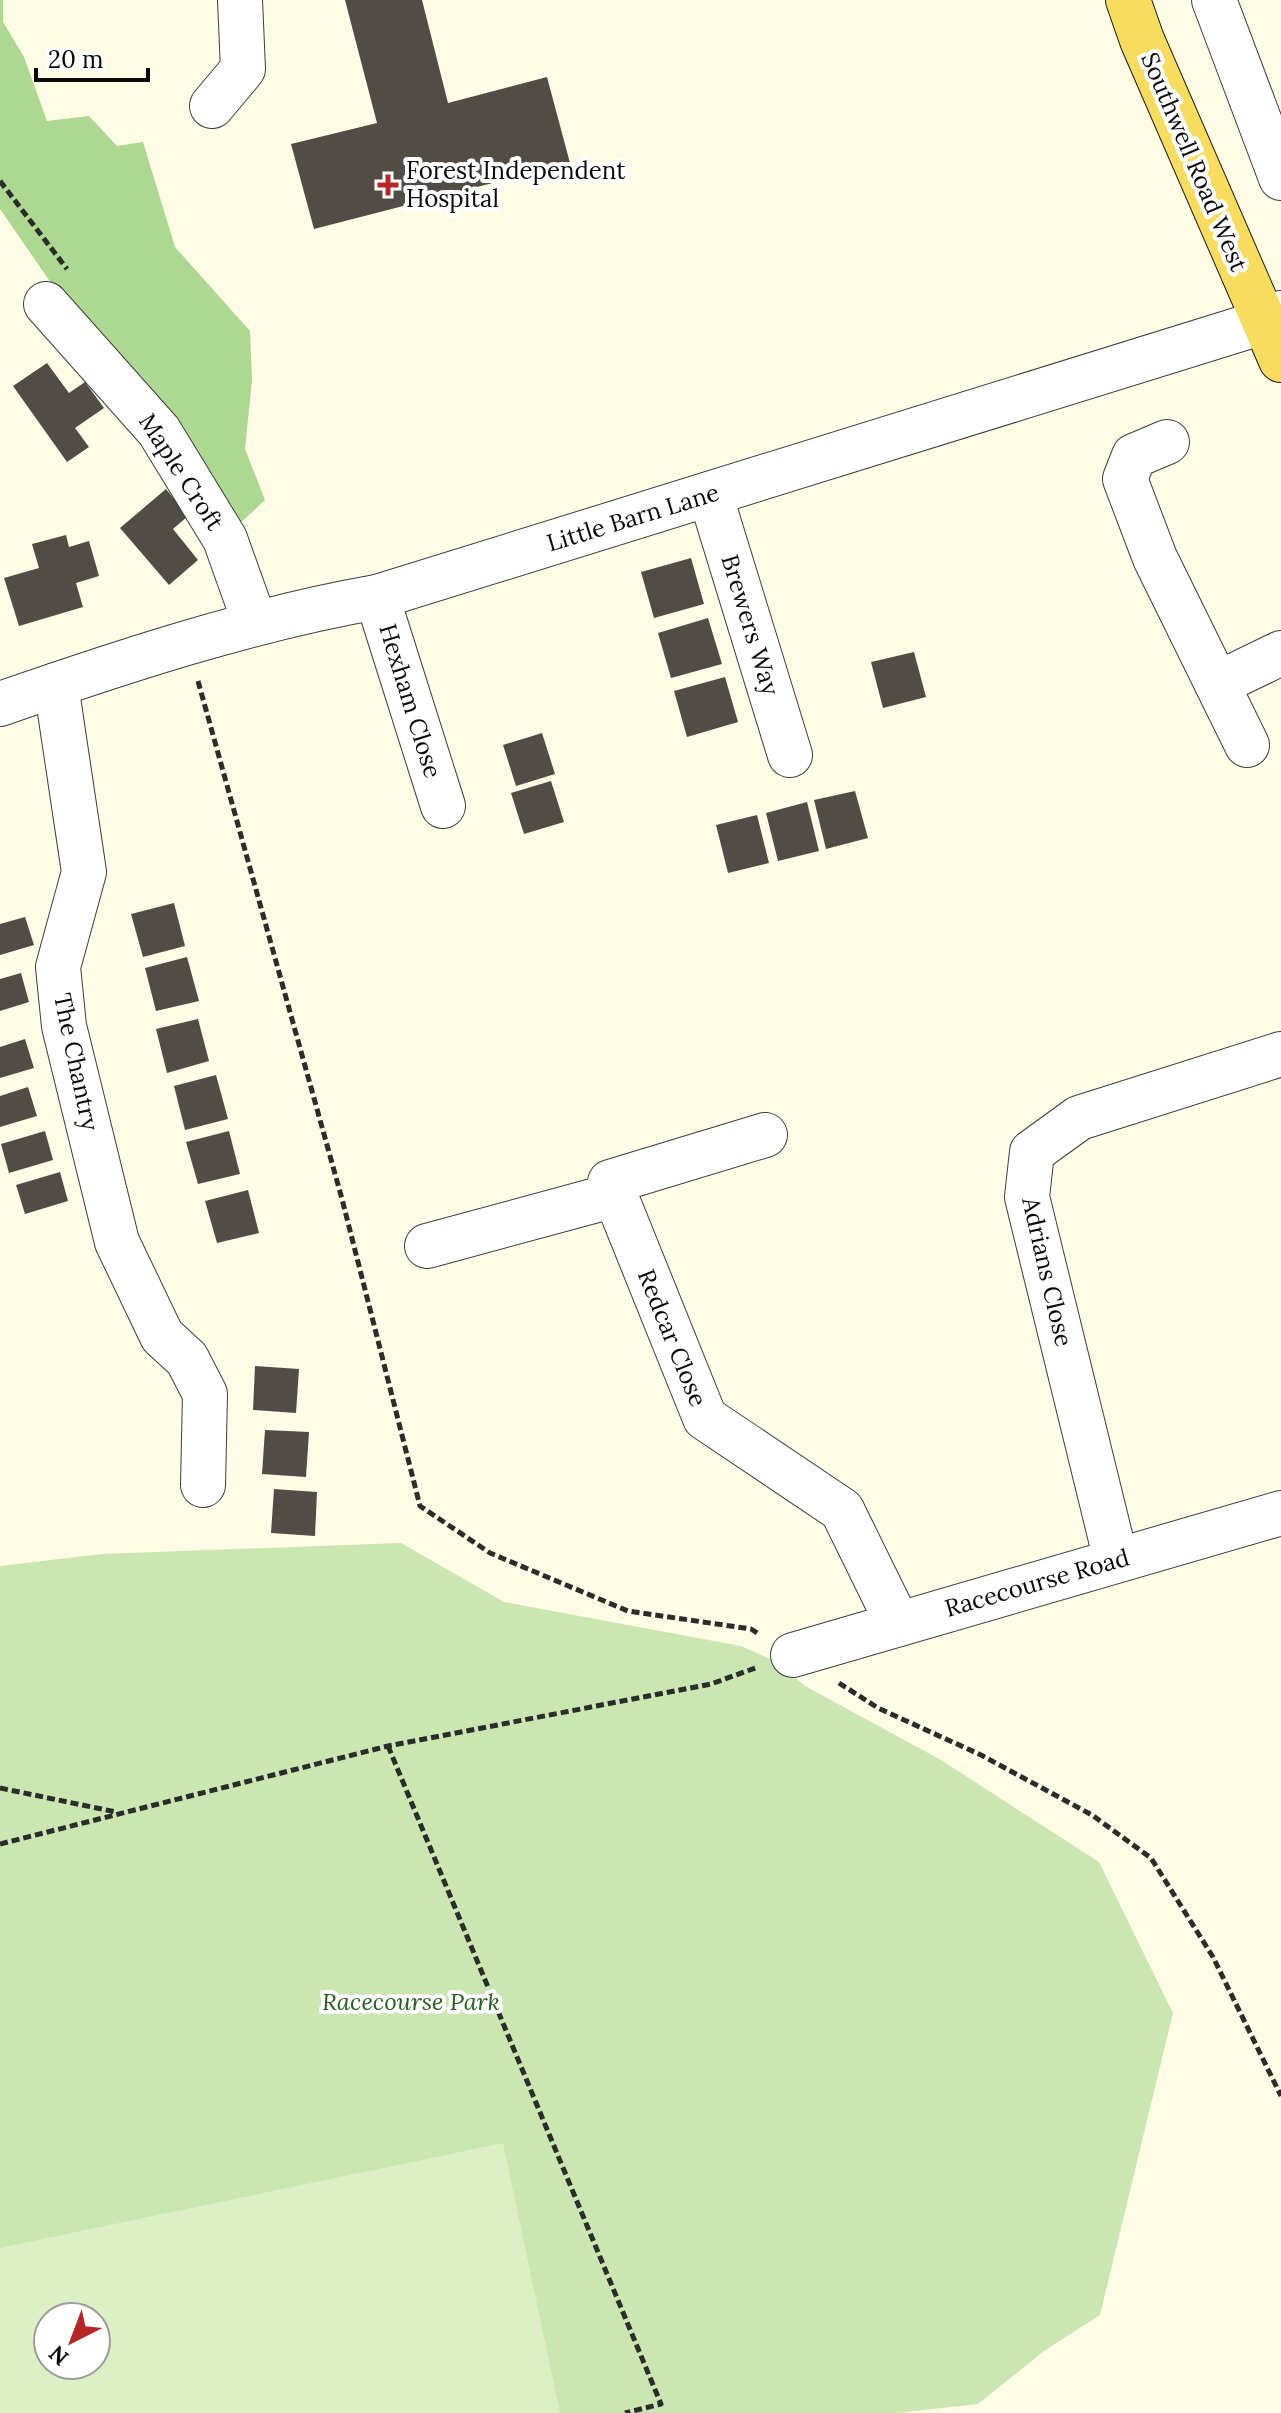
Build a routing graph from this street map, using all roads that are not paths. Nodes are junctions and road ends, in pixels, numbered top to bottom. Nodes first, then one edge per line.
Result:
1 (240, 0) edge
2 (1128, 0) edge
3 (1214, 0) edge
4 (212, 106) dead end
5 (1281, 178) edge
6 (46, 304) dead end
7 (1275, 332) edge
8 (1167, 442) dead end
9 (710, 494) junction
10 (377, 597) junction
11 (255, 623) junction
12 (1281, 653) edge
13 (1217, 684) junction
14 (56, 685) junction
15 (0, 704) edge
16 (1247, 745) dead end
17 (790, 755) dead end
18 (443, 806) dead end
19 (1281, 1054) edge
20 (765, 1135) dead end
21 (615, 1195) junction
22 (427, 1246) dead end
23 (203, 1485) dead end
24 (1281, 1513) edge
25 (1116, 1560) junction
26 (898, 1624) junction
27 (793, 1655) road end

1 - 4 street
2 - 7 main road, Southwell Road West
3 - 5 street
6 - 11 street, Maple Croft
7 - 9 street, Little Barn Lane
8 - 13 street
9 - 10 street, Little Barn Lane
9 - 17 street, Brewers Way
10 - 11 street, Little Barn Lane
10 - 18 street, Hexham Close
11 - 14 street, Little Barn Lane
12 - 13 street
13 - 16 street
14 - 15 street, Little Barn Lane
14 - 23 street, The Chantry
19 - 25 street, Adrians Close
20 - 21 street
21 - 22 street
21 - 26 street, Redcar Close
24 - 25 street, Racecourse Road
25 - 26 street, Racecourse Road
26 - 27 street, Racecourse Road

